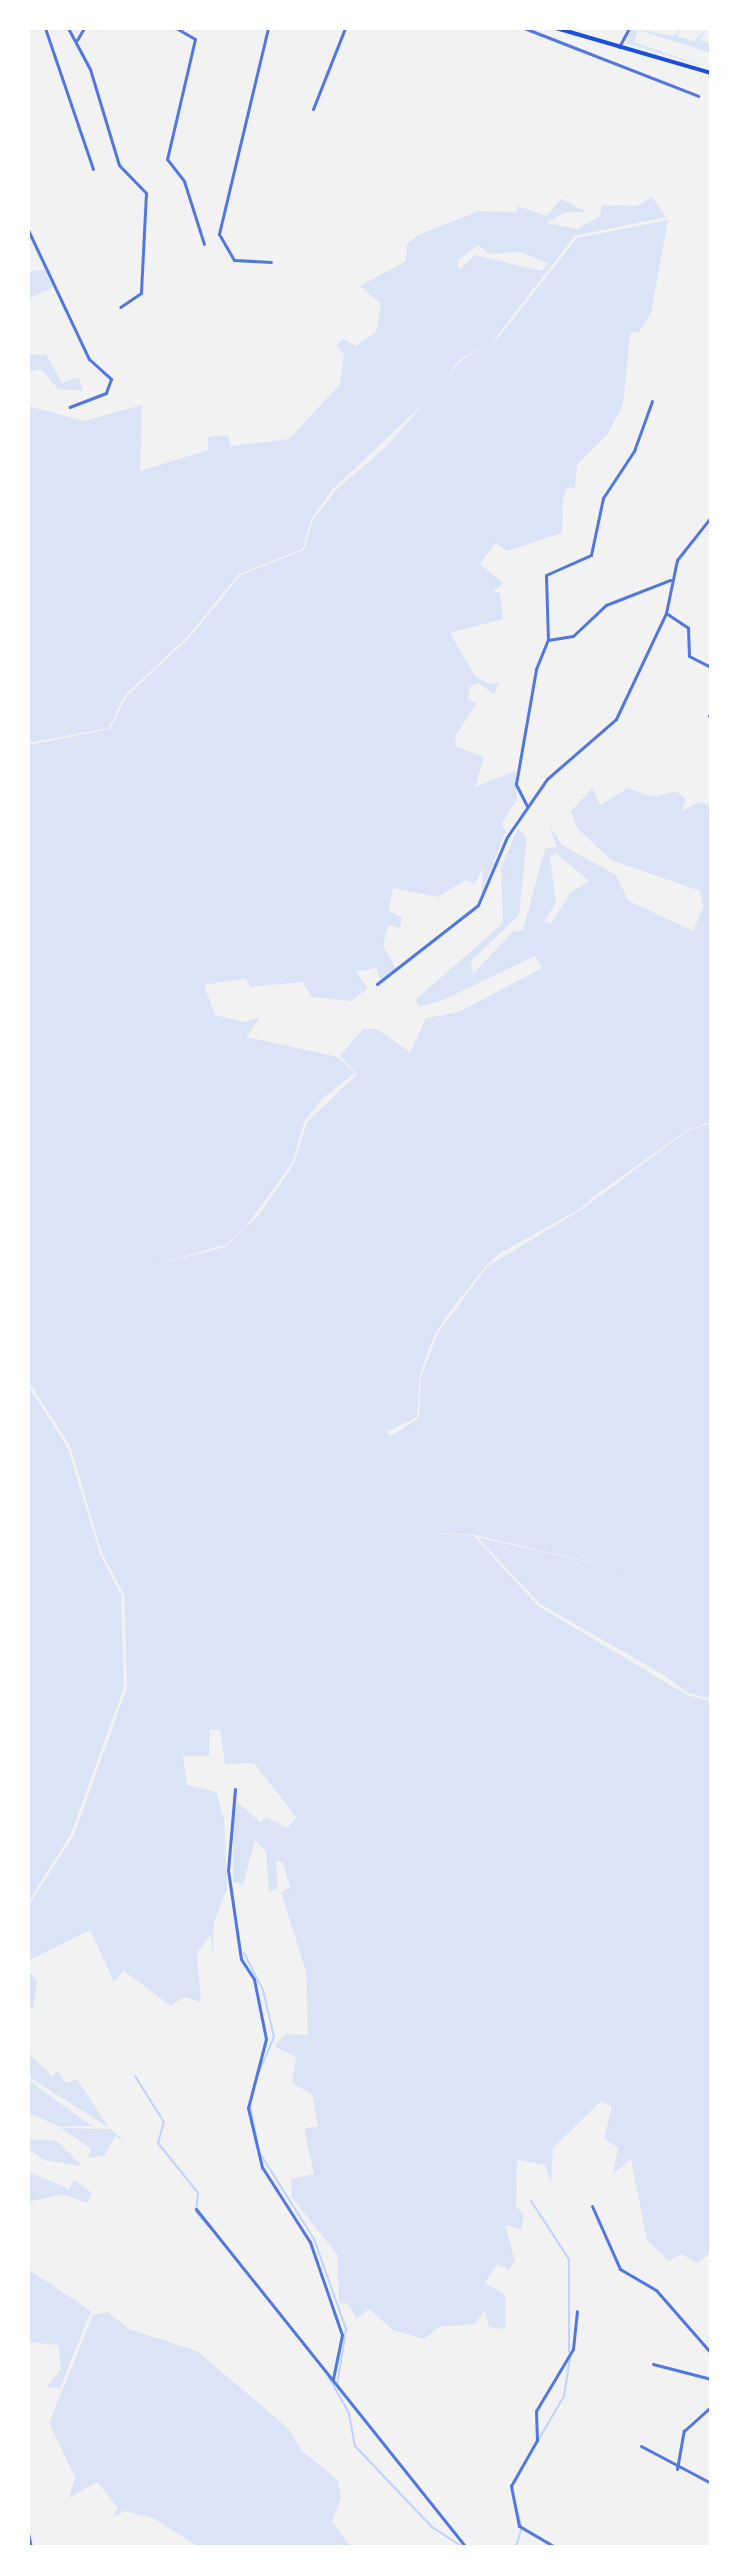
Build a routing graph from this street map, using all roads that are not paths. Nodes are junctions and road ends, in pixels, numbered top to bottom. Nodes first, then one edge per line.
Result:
1 (45, 28) edge
2 (68, 28) edge
3 (84, 28) edge
4 (176, 28) edge
5 (268, 28) edge
6 (345, 28) edge
7 (524, 28) edge
8 (556, 28) edge
9 (629, 28) edge
10 (77, 40) junction
11 (619, 47) junction
12 (711, 73) edge
13 (698, 96) dead end
14 (313, 109) dead end
15 (93, 169) dead end
16 (28, 230) edge
17 (204, 244) dead end
18 (271, 262) dead end
19 (120, 307) dead end
20 (652, 401) dead end
21 (70, 407) dead end
22 (711, 517) edge
23 (670, 580) junction
24 (666, 613) junction
25 (548, 640) junction
26 (711, 667) edge
27 (527, 806) junction
28 (377, 984) dead end
29 (235, 1789) dead end
30 (592, 2206) dead end
31 (196, 2209) dead end
32 (577, 2311) dead end
33 (711, 2353) edge
34 (653, 2364) dead end
35 (333, 2379) junction
36 (711, 2379) edge
37 (711, 2407) edge
38 (641, 2446) dead end
39 (677, 2469) junction
40 (711, 2483) edge
41 (28, 2533) edge
42 (31, 2547) edge
43 (466, 2547) edge
44 (555, 2547) edge

1 - 15 street
2 - 10 street
3 - 10 street
4 - 17 street
5 - 18 street
6 - 14 street
7 - 13 street
8 - 11 main road
9 - 11 street
10 - 19 street
11 - 12 main road
16 - 21 street
20 - 25 street
22 - 23 street
23 - 24 street
23 - 25 street
24 - 26 street
24 - 27 street
25 - 27 street
27 - 28 street
29 - 35 street
30 - 33 street
31 - 35 street
32 - 44 street
34 - 36 street
35 - 43 street
37 - 39 street
38 - 39 street
39 - 40 street
41 - 42 street

